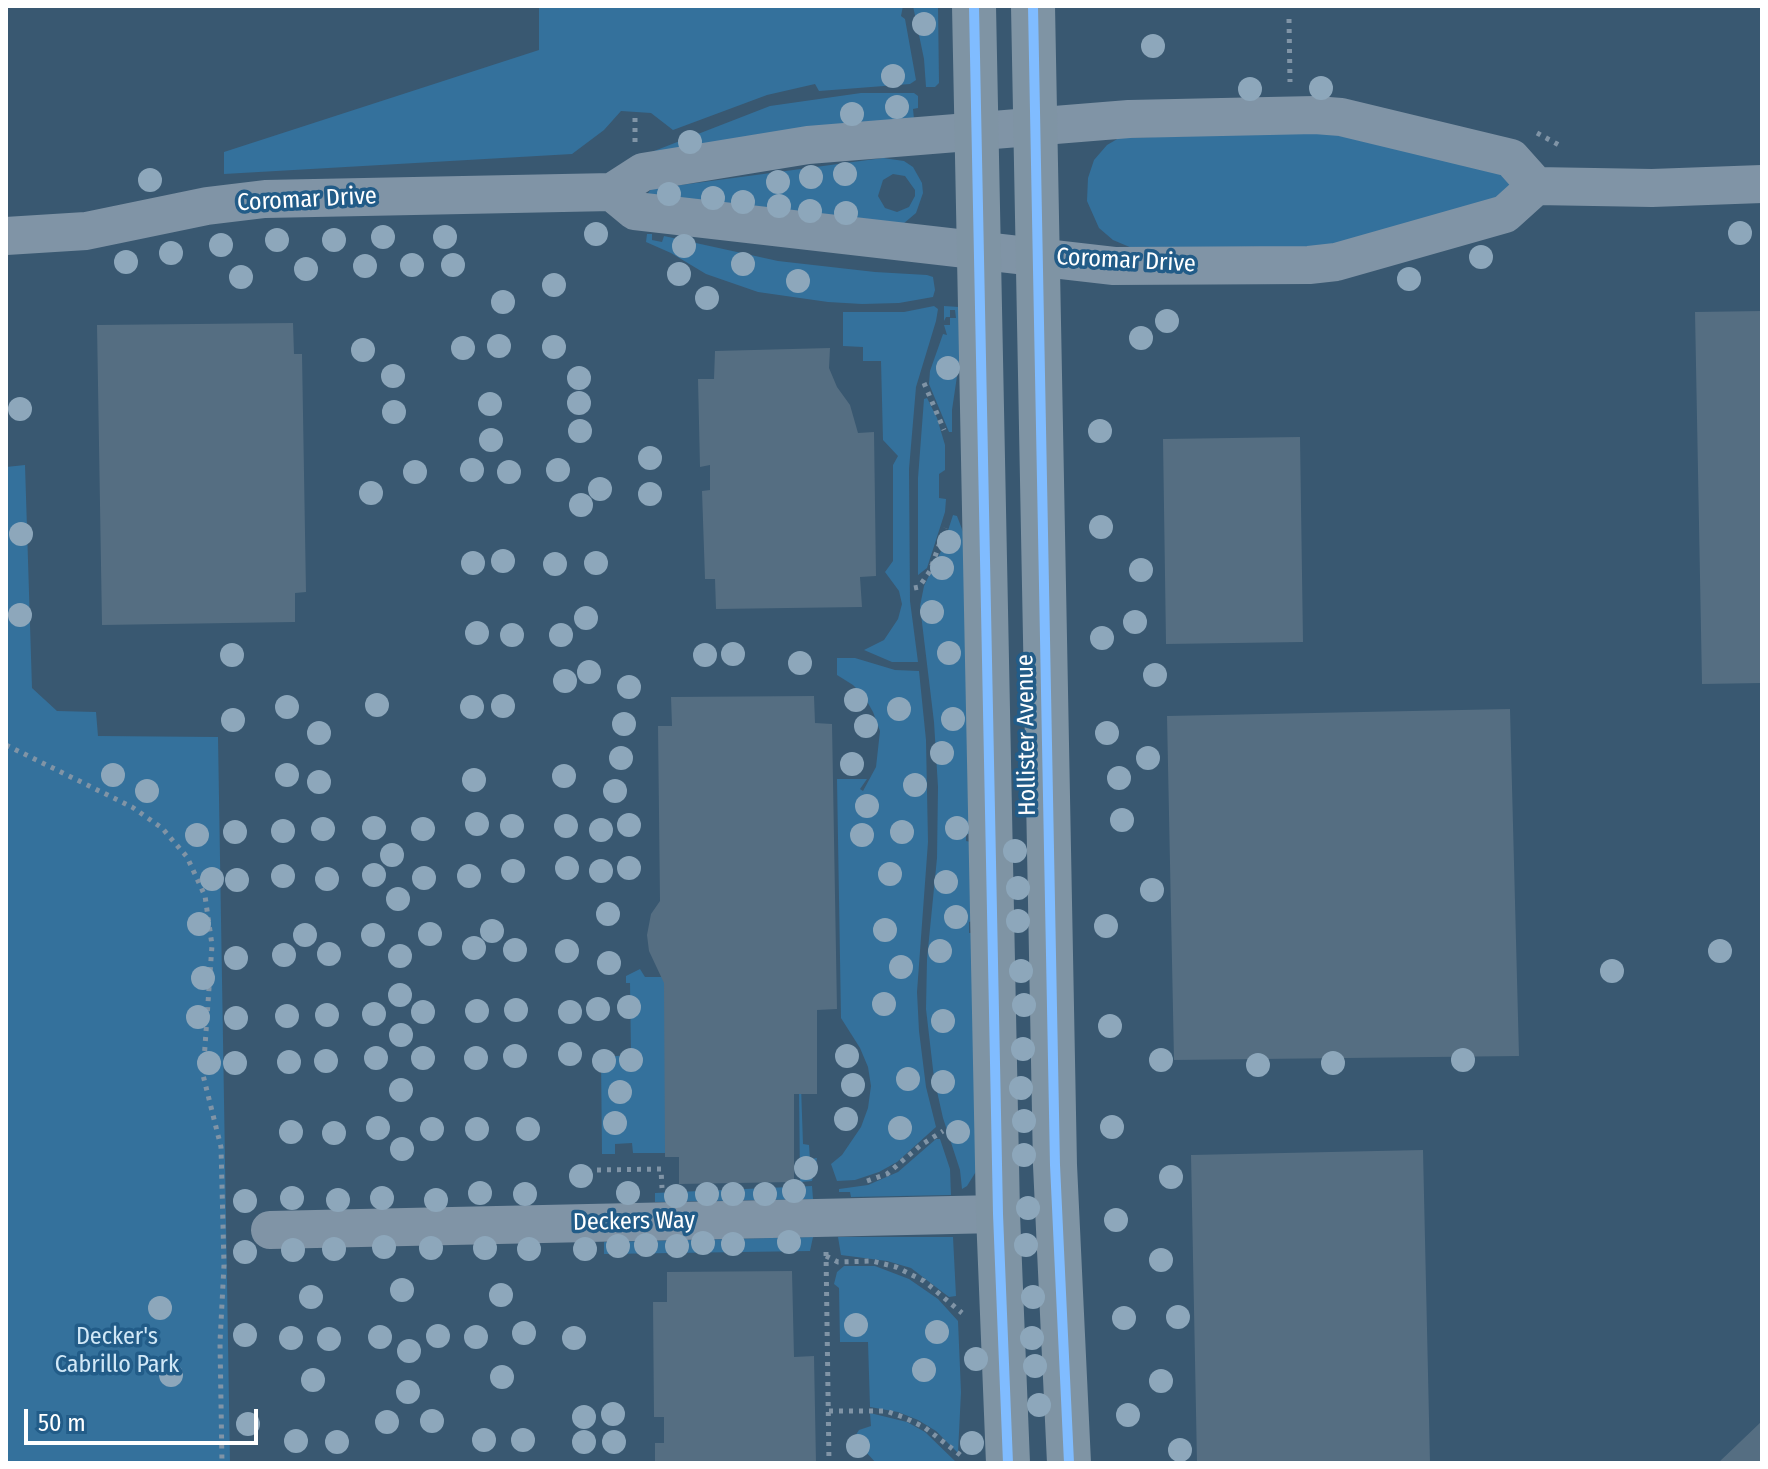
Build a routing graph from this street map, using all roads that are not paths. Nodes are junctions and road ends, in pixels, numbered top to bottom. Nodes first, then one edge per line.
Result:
1 (974, 6) edge
2 (1033, 6) edge
3 (1035, 125) junction
4 (977, 130) junction
5 (1762, 184) edge
6 (1536, 186) junction
7 (612, 192) junction
8 (6, 236) edge
9 (981, 249) junction
10 (1039, 257) junction
11 (998, 1214) junction
12 (270, 1230) dead end
13 (1008, 1463) edge
14 (1069, 1463) edge

1 - 4 main road, Hollister Avenue
2 - 3 main road, Hollister Avenue
3 - 4 street, Coromar Drive
3 - 6 street, Coromar Drive
3 - 10 main road, Hollister Avenue
4 - 7 street, Coromar Drive
4 - 9 main road, Hollister Avenue
5 - 6 street
6 - 10 street, Coromar Drive
7 - 8 street, Coromar Drive
7 - 9 street, Coromar Drive
9 - 10 street, Coromar Drive
9 - 11 main road, Hollister Avenue
10 - 14 main road, Hollister Avenue
11 - 12 street, Deckers Way
11 - 13 main road, Hollister Avenue

